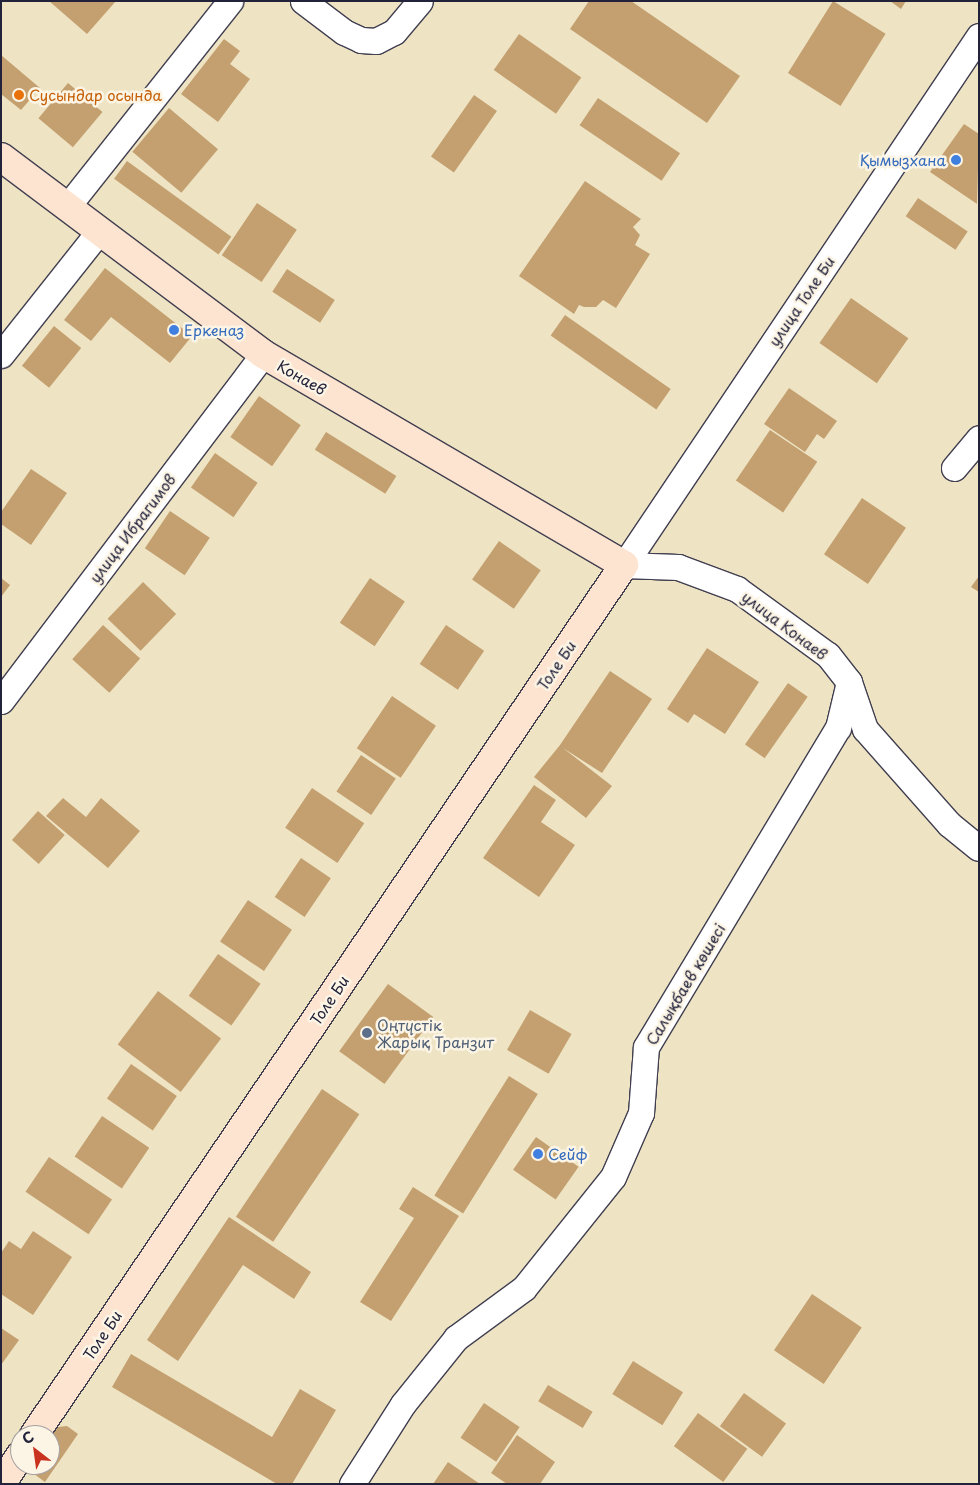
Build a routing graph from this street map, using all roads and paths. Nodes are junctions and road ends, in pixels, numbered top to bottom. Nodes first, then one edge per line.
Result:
1 (230, 1) edge
2 (303, 1) edge
3 (420, 1) edge
4 (979, 36) edge
5 (1, 157) edge
6 (67, 207) junction
7 (100, 230) junction
8 (263, 354) junction
9 (1, 355) edge
10 (979, 438) edge
11 (954, 468) dead end
12 (624, 565) junction
13 (849, 682) junction
14 (1, 701) edge
15 (979, 848) edge
16 (41, 1425) edge
17 (10, 1471) edge
18 (1, 1484) edge
19 (352, 1484) edge

1 - 6 street
2 - 3 street
4 - 12 street, улица Толе Би
5 - 6 main road, Конаев
6 - 7 main road, Конаев
7 - 8 main road, Конаев
7 - 9 street
8 - 12 main road, Конаев
8 - 14 street, улица Ибрагимов
10 - 11 street
12 - 13 street, улица Конаев
12 - 16 main road, Толе Би
13 - 15 street, улица Конаев
13 - 19 street, Салықбаев көшесі
17 - 18 main road

